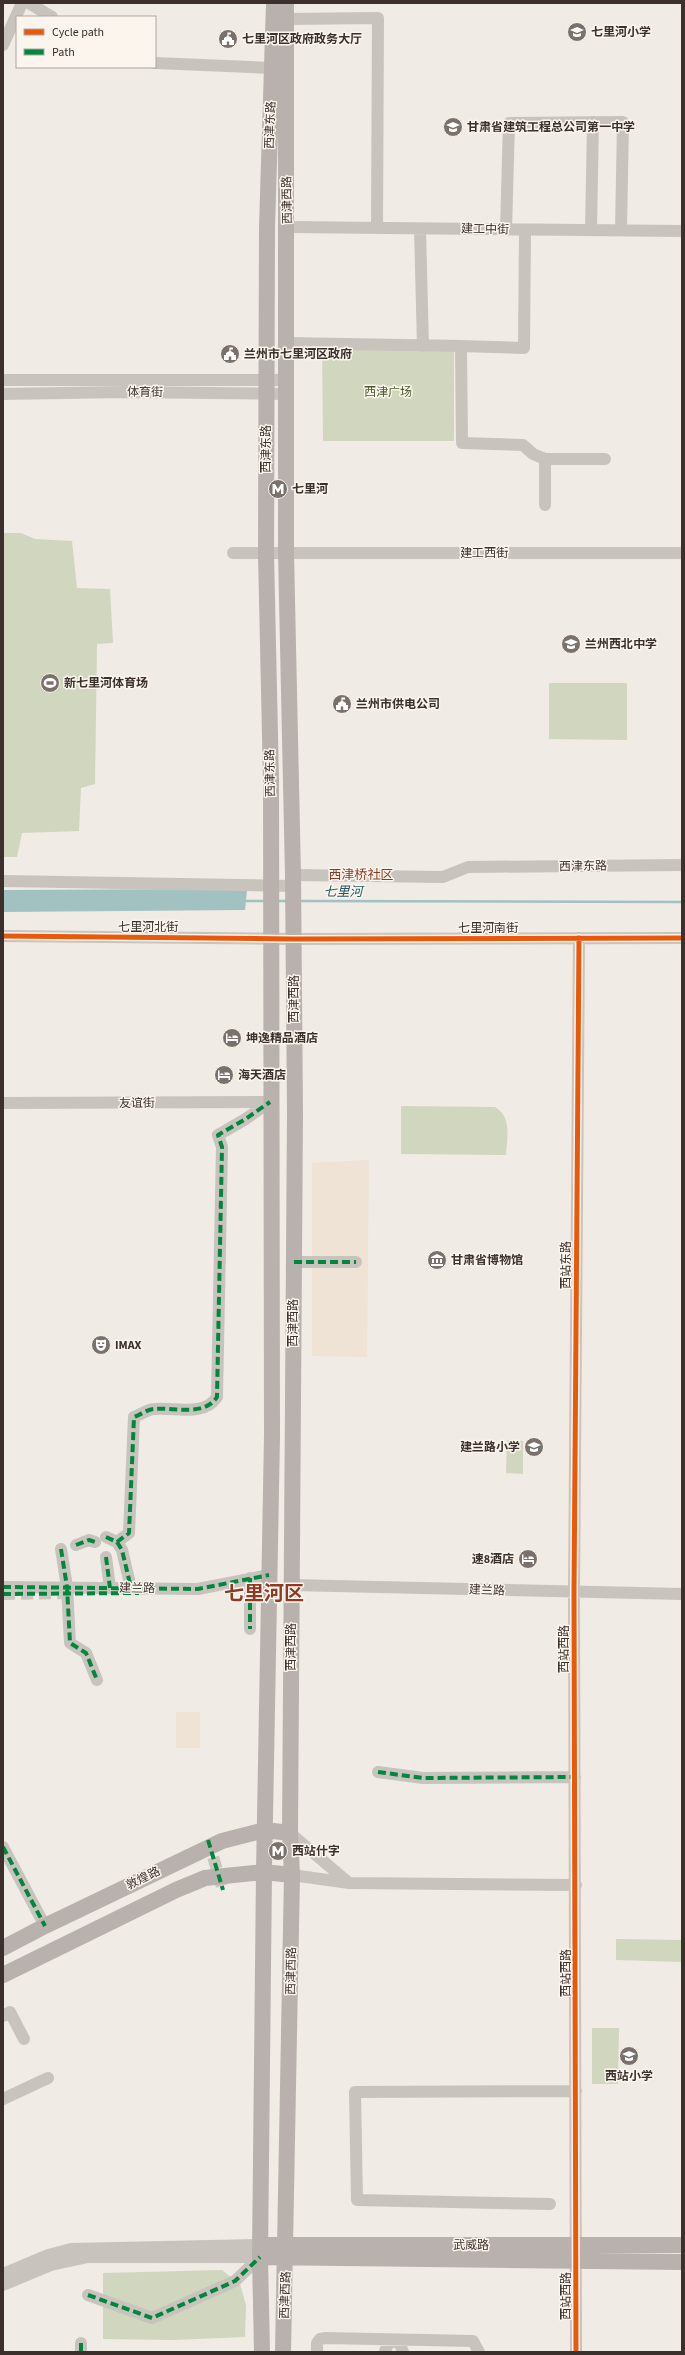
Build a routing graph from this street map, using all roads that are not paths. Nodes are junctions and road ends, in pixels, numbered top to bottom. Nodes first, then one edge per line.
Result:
1 (22, 3) edge
2 (29, 3) edge
3 (274, 3) edge
4 (286, 3) edge
5 (16, 16) edge
6 (16, 16) edge
7 (50, 16) edge
8 (286, 19) junction
9 (3, 45) edge
10 (156, 63) edge
11 (272, 68) junction
12 (594, 122) junction
13 (287, 227) junction
14 (377, 228) junction
15 (420, 229) junction
16 (506, 230) junction
17 (525, 230) junction
18 (591, 230) junction
19 (621, 230) junction
20 (682, 231) edge
21 (287, 343) junction
22 (423, 346) junction
23 (461, 346) junction
24 (3, 380) edge
25 (266, 386) junction
26 (287, 390) junction
27 (3, 394) edge
28 (545, 459) junction
29 (604, 459) dead end
30 (545, 505) dead end
31 (233, 553) dead end
32 (266, 553) junction
33 (286, 553) junction
34 (682, 553) edge
35 (682, 865) edge
36 (3, 881) edge
37 (293, 886) junction
38 (271, 890) junction
39 (3, 936) edge
40 (272, 938) junction
41 (579, 938) junction
42 (682, 938) edge
43 (294, 939) junction
44 (3, 1103) edge
45 (270, 1106) junction
46 (295, 1112) junction
47 (294, 1262) junction
48 (356, 1262) dead end
49 (106, 1537) dead end
50 (95, 1542) dead end
51 (117, 1542) junction
52 (76, 1545) dead end
53 (61, 1548) dead end
54 (106, 1557) dead end
55 (269, 1575) junction
56 (250, 1578) junction
57 (291, 1584) junction
58 (3, 1587) edge
59 (67, 1587) junction
60 (110, 1588) junction
61 (132, 1588) junction
62 (574, 1593) junction
63 (682, 1594) edge
64 (250, 1629) dead end
65 (97, 1680) dead end
66 (378, 1772) dead end
67 (575, 1777) junction
68 (265, 1830) junction
69 (290, 1833) junction
70 (3, 1847) edge
71 (264, 1872) junction
72 (292, 1875) junction
73 (349, 1882) junction
74 (576, 1885) junction
75 (45, 1926) junction
76 (3, 1948) edge
77 (3, 1975) edge
78 (3, 2016) edge
79 (24, 2039) dead end
80 (48, 2078) dead end
81 (576, 2091) junction
82 (3, 2099) edge
83 (550, 2204) dead end
84 (576, 2245) junction
85 (682, 2245) edge
86 (260, 2251) junction
87 (286, 2251) junction
88 (575, 2261) junction
89 (682, 2262) edge
90 (3, 2274) edge
91 (3, 2285) edge
92 (88, 2295) dead end
93 (394, 2341) junction
94 (262, 2352) edge
95 (283, 2352) edge
96 (317, 2352) edge
97 (385, 2352) edge
98 (403, 2352) edge
99 (479, 2352) edge
100 (576, 2352) edge

1 - 5 street
2 - 7 street
3 - 11 main road, 西津东路
4 - 8 main road, 西津西路
6 - 9 street
8 - 13 main road, 西津西路
8 - 14 street
10 - 11 street
11 - 25 main road, 西津东路
12 - 16 street
12 - 18 street
12 - 19 street
13 - 14 street, 建工中街
13 - 21 main road, 西津西路
14 - 15 street, 建工中街
15 - 16 street, 建工中街
15 - 22 street
16 - 17 street, 建工中街
17 - 18 street, 建工中街
17 - 23 street
18 - 19 street, 建工中街
19 - 20 street, 建工中街
21 - 22 street
21 - 26 main road, 西津西路
22 - 23 street
23 - 28 street
24 - 25 street, 体育街
25 - 26 street, 体育街
25 - 27 street, 体育街
25 - 32 main road, 西津东路
26 - 33 main road, 西津东路
28 - 29 street
28 - 30 street
31 - 32 street, 建工西街
32 - 33 street, 建工西街
32 - 38 main road, 西津东路
33 - 34 street, 建工西街
33 - 37 main road, 西津东路
35 - 37 street, 西津东路
36 - 38 street
37 - 38 street
37 - 43 main road, 西津西路
38 - 40 main road, 西津西路
39 - 40 street, 七里河北街
40 - 43 street, 七里河北街
40 - 45 main road, 西津西路
41 - 42 street, 七里河南街
41 - 43 street, 七里河南街
41 - 62 street, 西站东路
43 - 46 main road, 西津西路
44 - 45 street, 友谊街
45 - 46 main road
45 - 51 street
45 - 55 main road, 西津西路
46 - 47 main road, 西津西路
47 - 48 street
47 - 57 main road, 西津西路
49 - 51 street
50 - 52 street
51 - 61 street
53 - 59 street
54 - 60 street
55 - 56 street, 建兰路
55 - 68 main road, 西津西路
56 - 61 street, 建兰路
56 - 64 street
57 - 62 street, 建兰路
57 - 69 main road, 西津西路
58 - 59 street, 建兰路
59 - 60 street, 建兰路
59 - 65 street
60 - 61 street, 建兰路
62 - 63 street, 建兰路
62 - 67 street, 西站西路
66 - 67 street
67 - 74 street, 西站西路
68 - 69 main road, 敦煌路
68 - 71 main road, 西津西路
68 - 75 main road, 敦煌路
69 - 72 main road, 西津西路
69 - 73 street
70 - 75 street
71 - 72 main road, 敦煌路
71 - 77 main road, 敦煌路
71 - 86 main road, 西津西路
72 - 73 street
72 - 87 main road, 西津西路
73 - 74 street
74 - 81 street, 西站西路
75 - 76 main road, 敦煌路
78 - 79 street
80 - 82 street
81 - 83 street
81 - 84 street, 西站西路
84 - 85 main road, 武威路
84 - 87 main road, 武威路
84 - 88 street, 西站西路
86 - 87 main road
86 - 90 street
86 - 91 street
86 - 92 street
86 - 94 main road, 西津西路
87 - 88 main road, 武威路
87 - 95 main road, 西津西路
88 - 89 main road, 武威路
88 - 100 street, 西站西路
93 - 96 street
93 - 97 street
93 - 98 street
93 - 99 street

